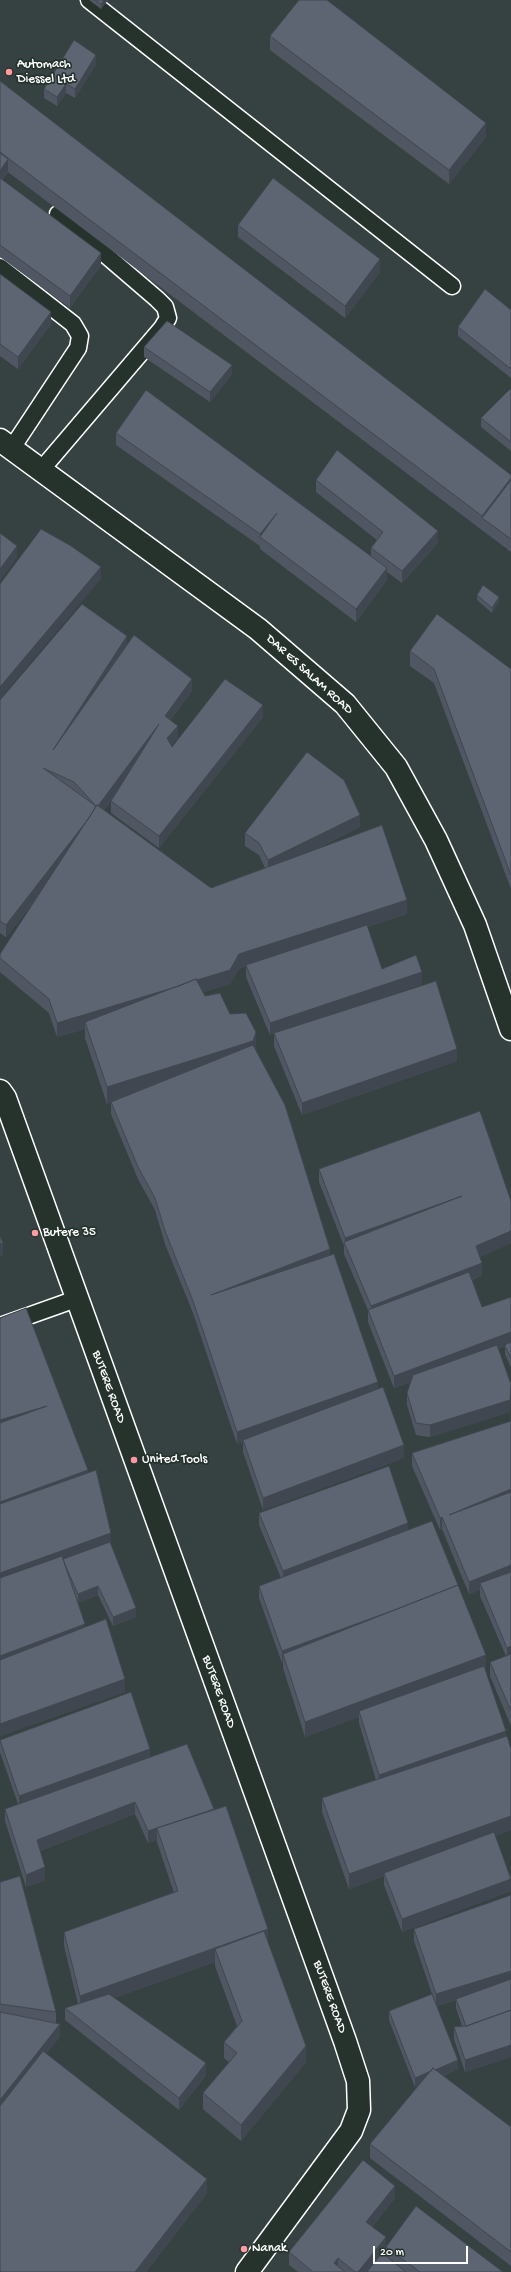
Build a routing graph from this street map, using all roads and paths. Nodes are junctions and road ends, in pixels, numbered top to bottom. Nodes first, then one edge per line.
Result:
1 (89, 0) edge
2 (58, 214) edge
3 (0, 267) edge
4 (452, 286) dead end
5 (6, 444) edge
6 (41, 470) junction
7 (511, 1029) edge
8 (0, 1091) edge
9 (76, 1299) junction
10 (0, 1326) edge
11 (247, 2272) edge

1 - 4 lane
2 - 6 lane
3 - 5 lane
5 - 6 street, DAR ES SALAM ROAD
6 - 7 street, DAR ES SALAM ROAD
8 - 9 street, BUTERE ROAD
9 - 10 lane
9 - 11 street, BUTERE ROAD

